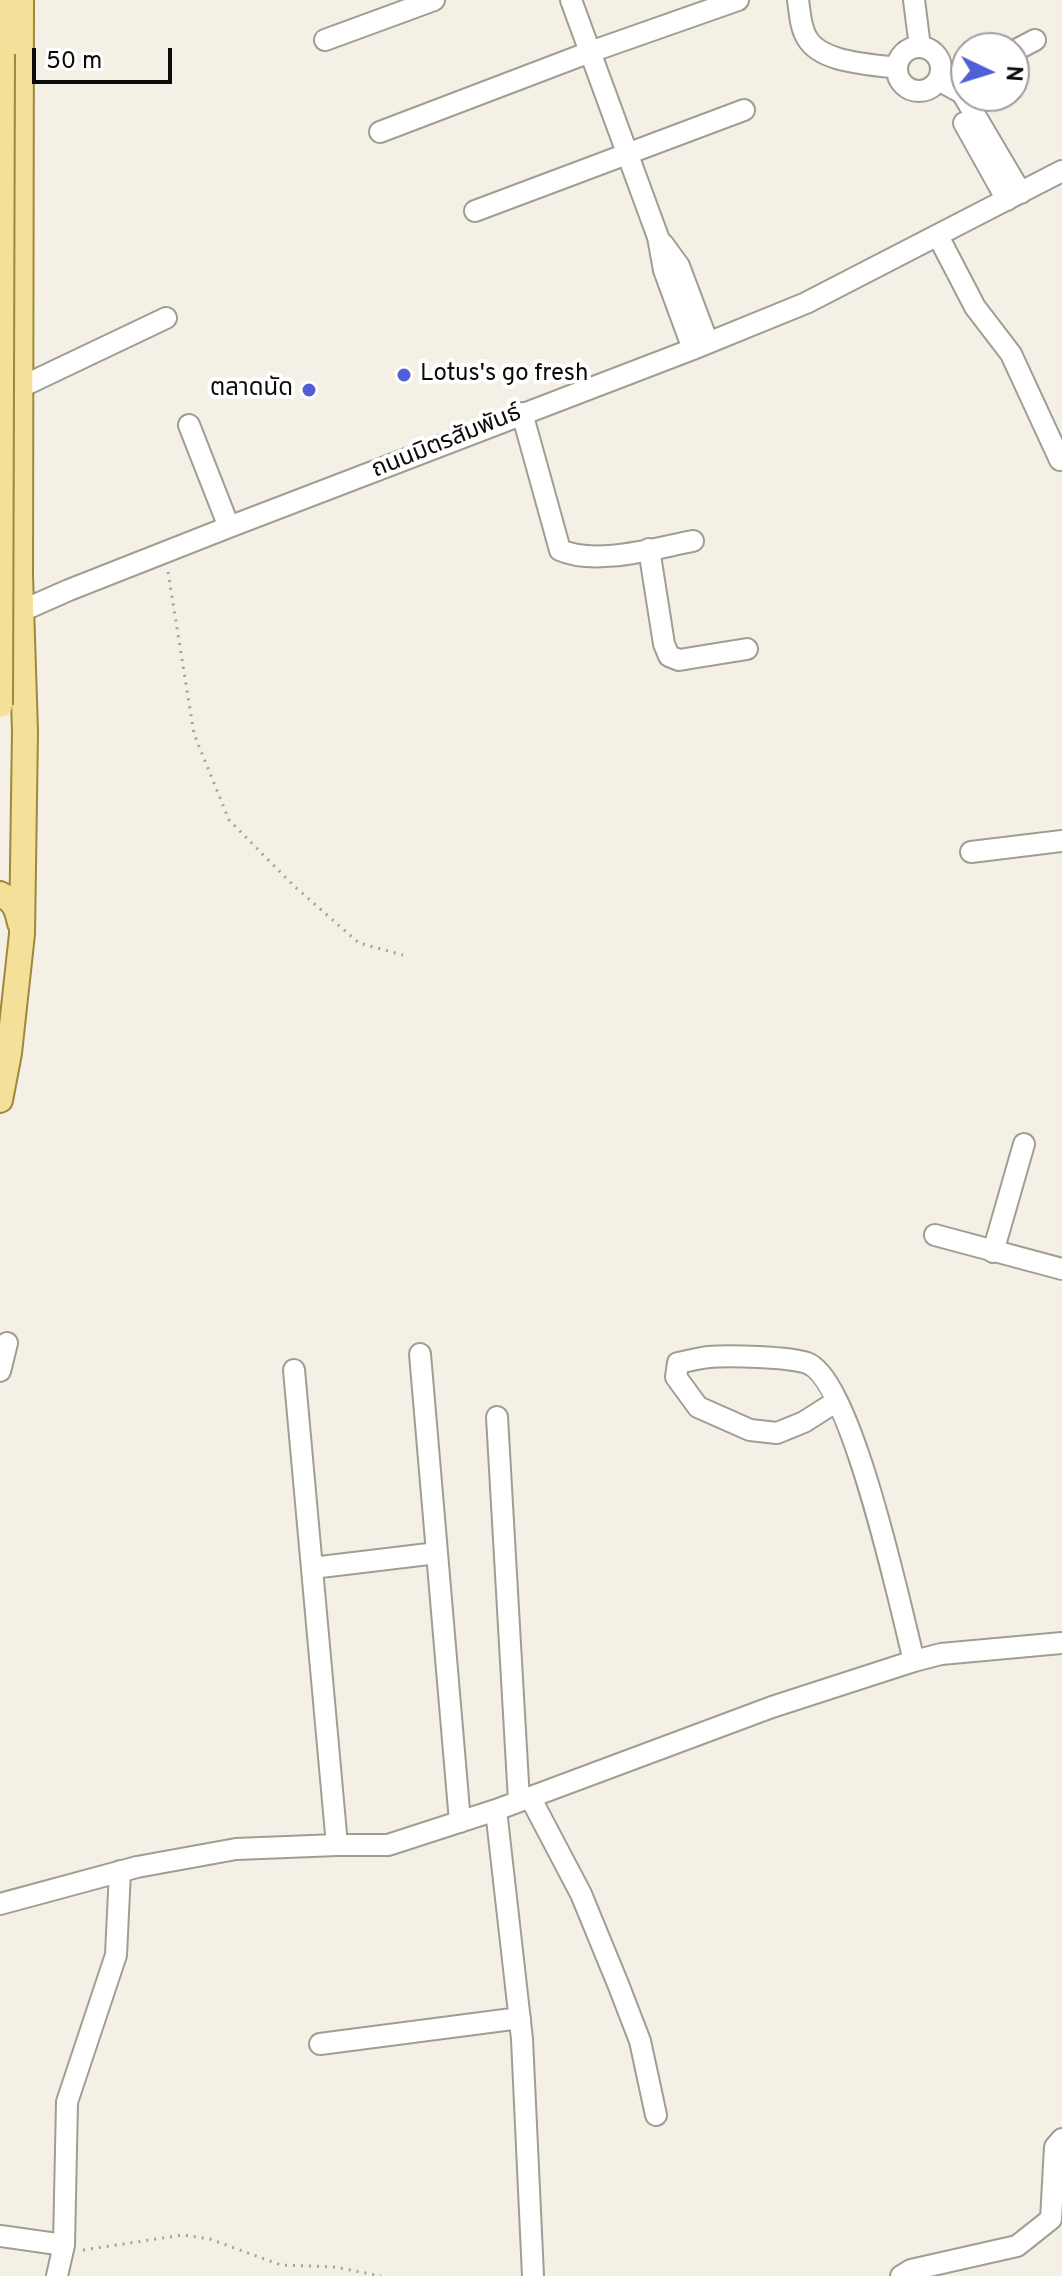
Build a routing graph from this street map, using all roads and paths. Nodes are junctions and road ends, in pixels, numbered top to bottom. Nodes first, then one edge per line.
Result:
1 (2, 0) edge
2 (21, 0) edge
3 (434, 0) edge
4 (571, 0) edge
5 (738, 0) edge
6 (798, 0) edge
7 (914, 0) edge
8 (325, 40) dead end
9 (1035, 40) dead end
10 (1030, 43) edge
11 (920, 47) junction
12 (590, 52) junction
13 (897, 68) junction
14 (950, 80) edge
15 (950, 81) edge
16 (744, 110) dead end
17 (960, 112) edge
18 (380, 132) dead end
19 (628, 154) junction
20 (1062, 171) edge
21 (1014, 197) junction
22 (475, 211) dead end
23 (938, 236) junction
24 (20, 269) junction
25 (166, 318) dead end
26 (0, 330) edge
27 (701, 346) junction
28 (19, 388) junction
29 (522, 413) junction
30 (189, 425) dead end
31 (1060, 460) edge
32 (21, 481) junction
33 (229, 527) junction
34 (0, 535) edge
35 (693, 541) dead end
36 (649, 549) junction
37 (164, 553) junction
38 (10, 616) edge
39 (747, 649) dead end
40 (0, 684) edge
41 (0, 705) edge
42 (25, 732) junction
43 (1062, 841) edge
44 (971, 852) dead end
45 (0, 894) edge
46 (22, 934) junction
47 (403, 955) dead end
48 (0, 1100) edge
49 (1024, 1144) dead end
50 (935, 1235) dead end
51 (993, 1252) junction
52 (1062, 1269) edge
53 (7, 1343) dead end
54 (420, 1354) dead end
55 (294, 1370) dead end
56 (0, 1371) edge
57 (837, 1401) junction
58 (497, 1417) dead end
59 (437, 1553) junction
60 (312, 1568) junction
61 (1062, 1643) edge
62 (914, 1661) junction
63 (525, 1799) junction
64 (496, 1810) junction
65 (460, 1822) junction
66 (337, 1845) junction
67 (120, 1871) junction
68 (0, 1904) edge
69 (520, 2018) junction
70 (320, 2044) dead end
71 (656, 2115) dead end
72 (1062, 2139) edge
73 (0, 2236) edge
74 (63, 2249) junction
75 (57, 2276) edge
76 (381, 2276) edge
77 (533, 2276) edge
78 (901, 2276) edge

1 - 41 main road, bridge
2 - 24 main road
3 - 8 street
4 - 12 street
5 - 12 street
6 - 13 street
7 - 11 street
9 - 10 street
11 - 13 street
11 - 14 street
12 - 18 street
12 - 19 street
13 - 15 street
16 - 19 street
17 - 21 street
19 - 22 street
19 - 27 street
20 - 21 street, ถนนมิตรสัมพันธ์
21 - 23 street, ถนนมิตรสัมพันธ์
23 - 27 street, ถนนมิตรสัมพันธ์
23 - 31 street
24 - 26 main road
24 - 28 main road
25 - 28 street
27 - 29 street, ถนนมิตรสัมพันธ์
28 - 32 main road
29 - 33 street, ถนนมิตรสัมพันธ์
29 - 36 street
30 - 33 street
32 - 34 main road
32 - 38 main road
33 - 37 street, ถนนมิตรสัมพันธ์
35 - 36 street
36 - 39 street
37 - 38 street, ถนนมิตรสัมพันธ์
37 - 47 path
38 - 42 main road
40 - 42 main road
42 - 46 main road
43 - 44 street
45 - 46 main road
46 - 48 main road
49 - 51 street
50 - 51 street
51 - 52 street
53 - 56 street
54 - 59 street
55 - 60 street
57 - 57 street
57 - 62 street
58 - 63 street
59 - 60 street
59 - 65 street
60 - 66 street
61 - 62 street
62 - 63 street
63 - 64 street
63 - 71 street
64 - 65 street
64 - 69 street
65 - 66 street
66 - 67 street
67 - 68 street
67 - 74 street
69 - 70 street
69 - 77 street
72 - 78 street
73 - 74 street
74 - 75 street
74 - 76 path

